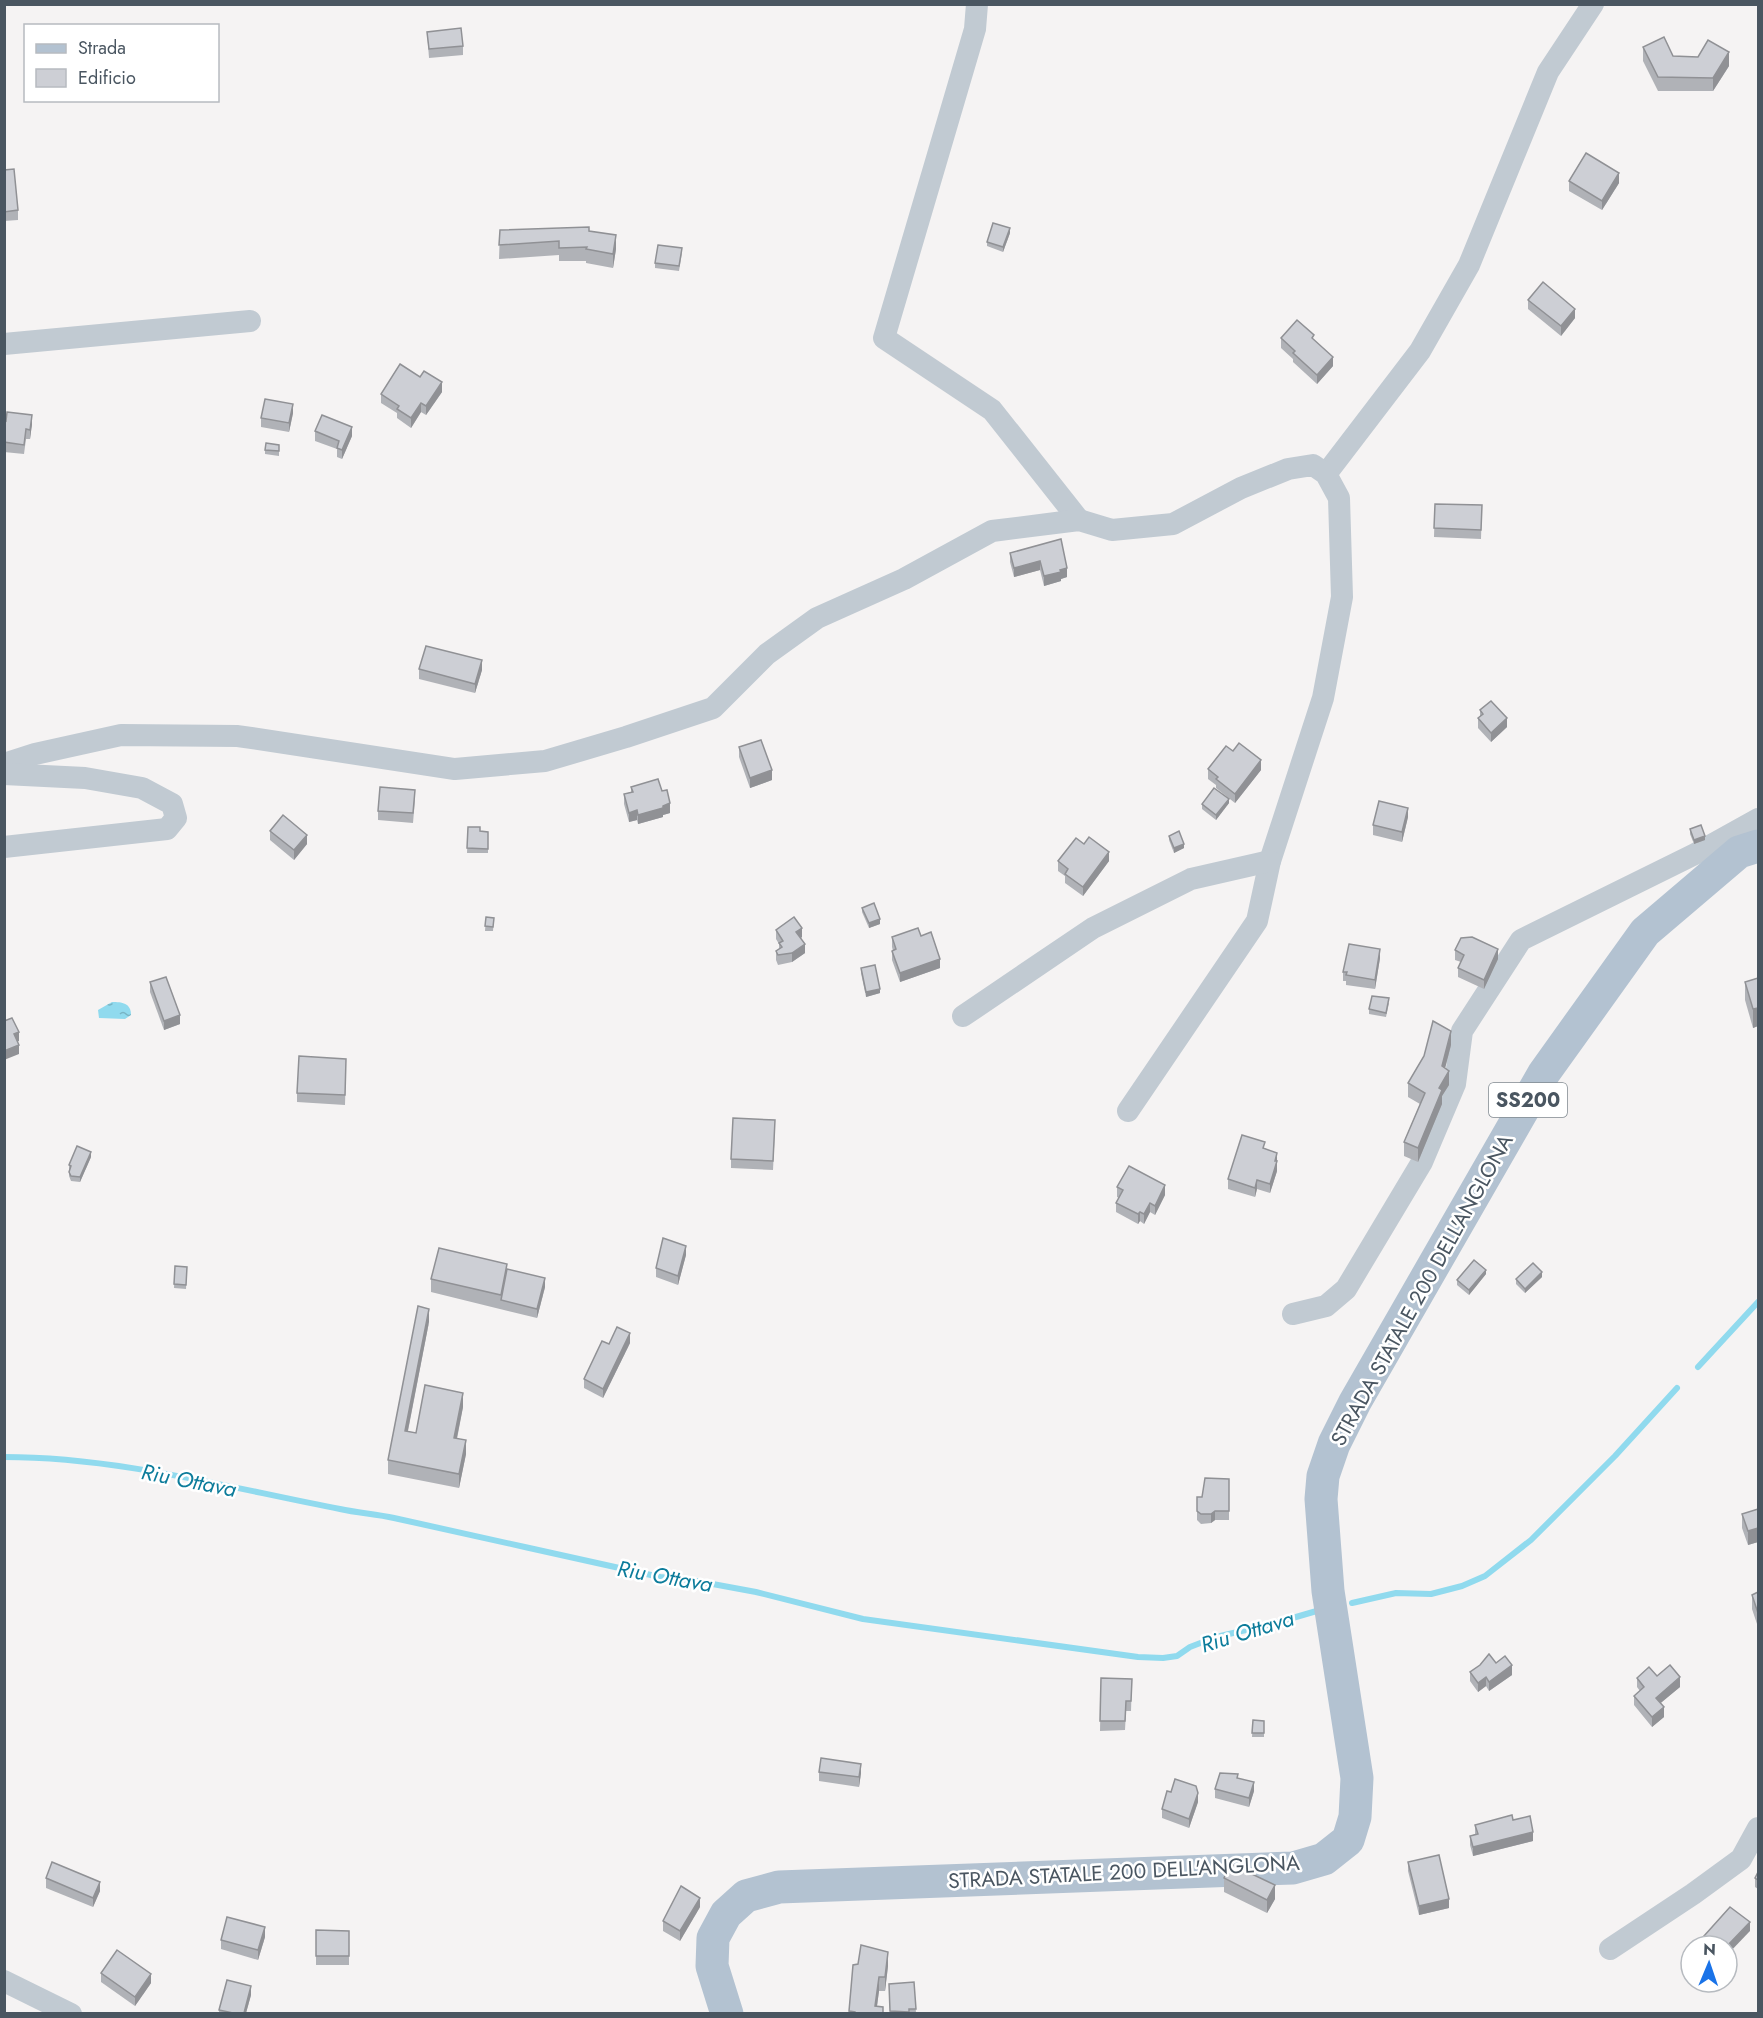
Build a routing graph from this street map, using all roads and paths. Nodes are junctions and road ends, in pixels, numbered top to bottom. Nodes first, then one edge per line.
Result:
1 (977, 4) edge
2 (1593, 4) edge
3 (250, 321) dead end
4 (4, 344) edge
5 (1326, 474) junction
6 (1078, 520) junction
7 (4, 764) edge
8 (4, 774) edge
9 (1758, 819) edge
10 (1758, 846) edge
11 (4, 847) edge
12 (1270, 861) junction
13 (963, 1016) dead end
14 (1128, 1112) dead end
15 (1293, 1314) dead end
16 (1758, 1828) edge
17 (1610, 1949) dead end
18 (4, 1981) edge
19 (71, 2013) edge
20 (727, 2013) edge

1 - 6 street
2 - 5 street
3 - 4 street
5 - 6 street
5 - 12 street
6 - 7 street
8 - 11 street
9 - 15 street
10 - 20 main road, STRADA STATALE 200 DELL'ANGLONA / SS200
12 - 13 street
12 - 14 street
16 - 17 street
18 - 19 street

